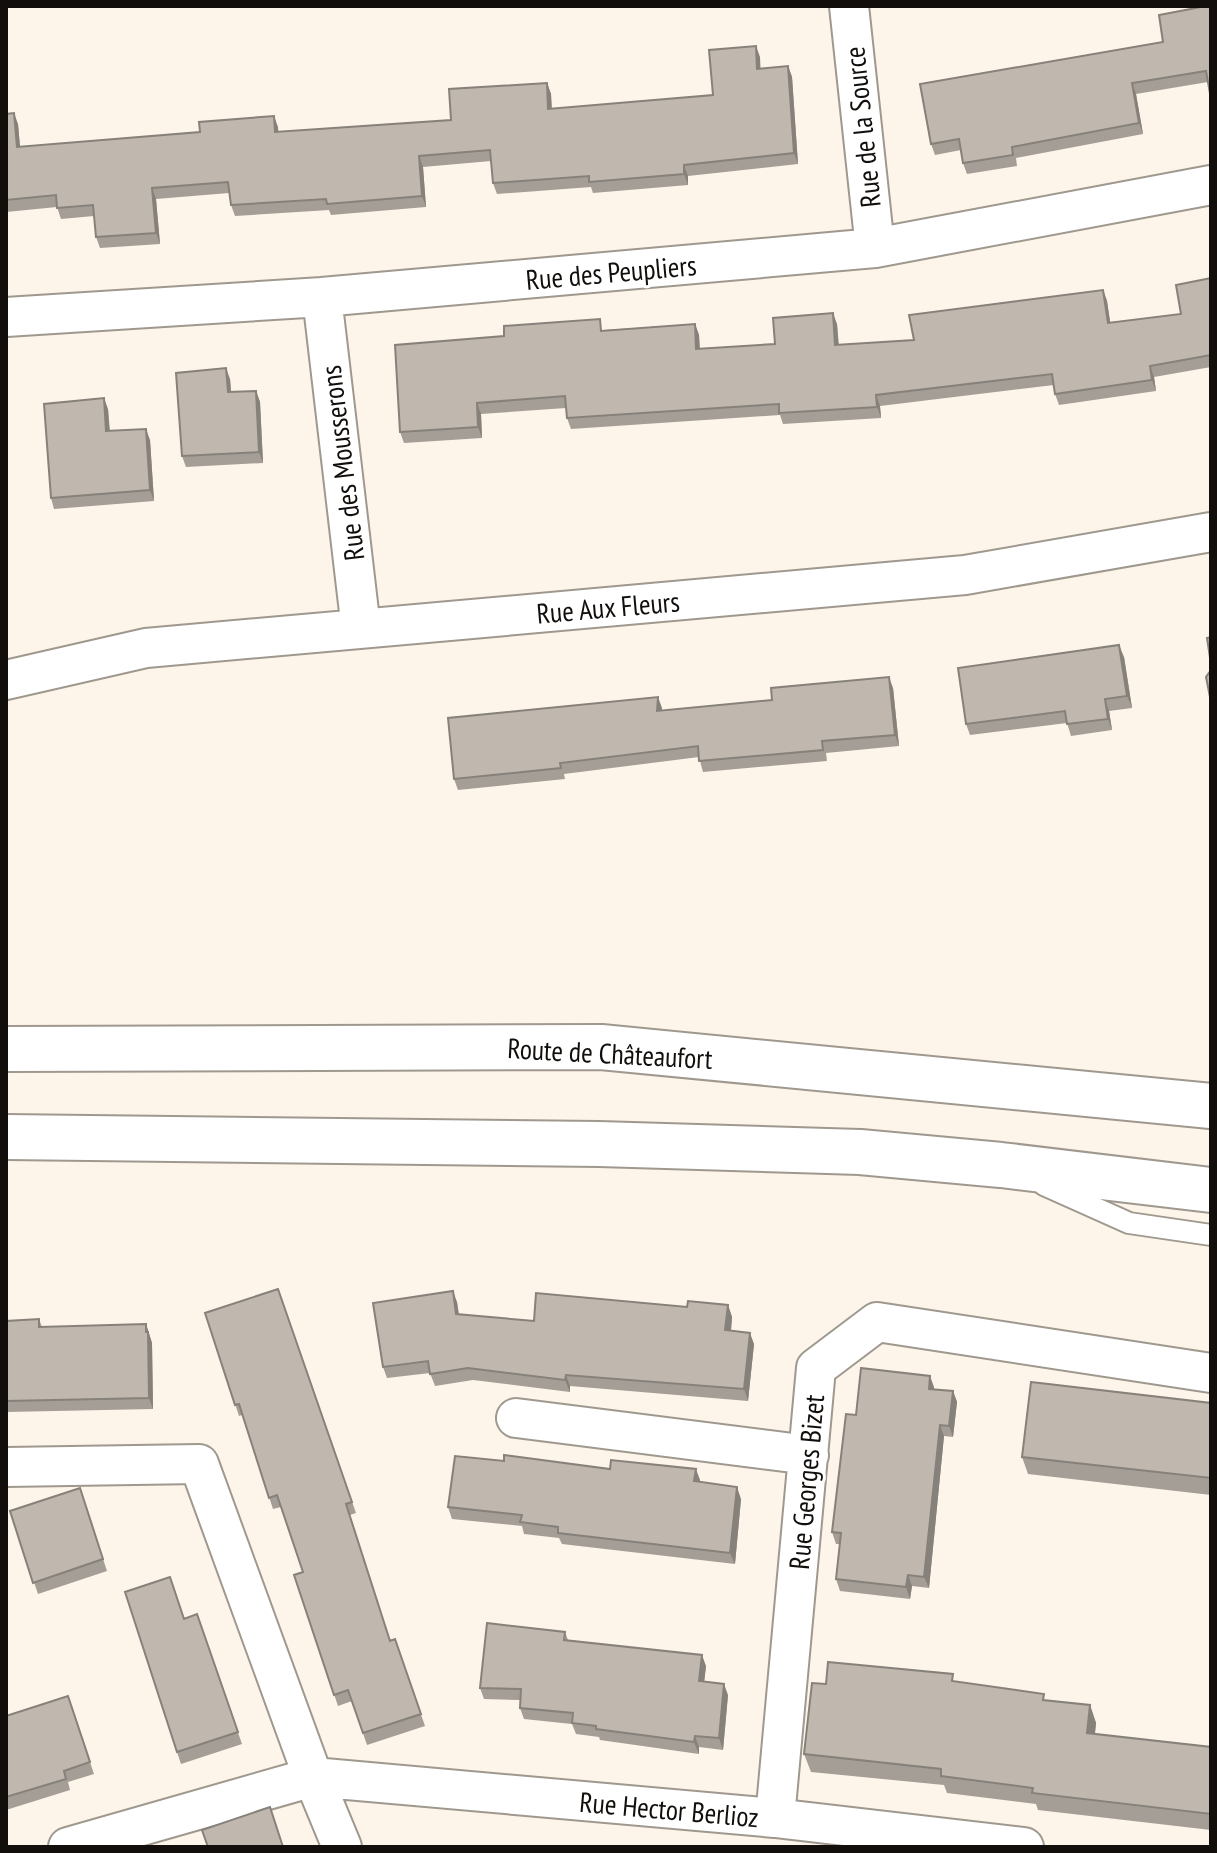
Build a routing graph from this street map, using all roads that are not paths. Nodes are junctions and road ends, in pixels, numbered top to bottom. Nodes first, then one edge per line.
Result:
1 (849, 6) edge
2 (1211, 185) edge
3 (875, 248) junction
4 (322, 297) junction
5 (6, 317) edge
6 (1211, 532) edge
7 (361, 629) junction
8 (6, 680) edge
9 (6, 1049) edge
10 (1211, 1106) edge
11 (6, 1137) edge
12 (1001, 1165) junction
13 (1211, 1190) edge
14 (1211, 1235) edge
15 (1211, 1373) edge
16 (516, 1418) dead end
17 (809, 1455) junction
18 (6, 1467) edge
19 (313, 1777) junction
20 (775, 1818) junction
21 (68, 1847) edge
22 (342, 1847) edge
23 (1024, 1847) edge

1 - 3 street, Rue de la Source
2 - 3 street, Rue des Peupliers
3 - 4 street, Rue des Peupliers
4 - 5 street, Rue des Peupliers
4 - 7 street, Rue des Mousserons
6 - 7 street, Rue Aux Fleurs
7 - 8 street, Rue Aux Fleurs
9 - 10 main road, Route de Châteaufort
11 - 12 main road
12 - 13 main road
12 - 14 lane
15 - 17 street, Rue Georges Bizet
16 - 17 street
17 - 20 street, Rue Georges Bizet
18 - 19 street
19 - 20 street, Rue Hector Berlioz
19 - 21 street, Rue Hector Berlioz
19 - 22 street
20 - 23 street, Rue Hector Berlioz

